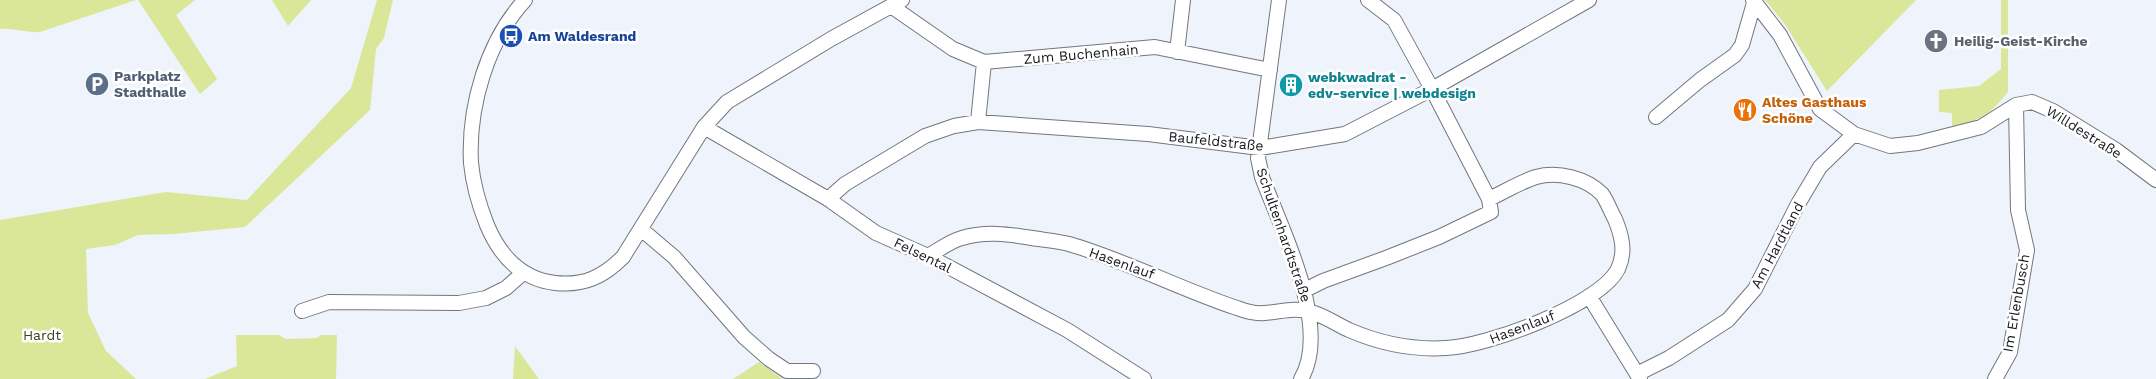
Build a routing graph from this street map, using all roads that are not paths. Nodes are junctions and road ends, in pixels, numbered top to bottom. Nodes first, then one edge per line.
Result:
1 (525, 0) edge
2 (1183, 0) edge
3 (1279, 0) edge
4 (1368, 0) edge
5 (1589, 0) edge
6 (1754, 2) edge
7 (897, 3) edge
8 (1177, 52) junction
9 (984, 62) junction
10 (1270, 70) junction
11 (1432, 89) junction
12 (2016, 105) junction
13 (1656, 117) dead end
14 (978, 122) junction
15 (704, 127) junction
16 (1854, 134) junction
17 (1260, 148) junction
18 (2156, 180) edge
19 (828, 199) junction
20 (1489, 199) junction
21 (641, 229) junction
22 (928, 256) junction
23 (523, 273) junction
24 (1305, 290) junction
25 (1589, 296) junction
26 (302, 311) dead end
27 (1309, 311) junction
28 (813, 371) dead end
29 (1639, 376) edge
30 (1144, 379) edge
31 (1301, 379) edge
32 (1995, 379) edge

1 - 23 street
2 - 8 street
3 - 10 street, Schultenhardtstraße
4 - 11 street
5 - 11 street, Baufeldstraße
6 - 13 street
6 - 16 street
7 - 9 street
7 - 15 street
8 - 9 street, Zum Buchenhain
8 - 10 street, Zum Buchenhain
9 - 14 street
10 - 17 street, Schultenhardtstraße
11 - 17 street, Baufeldstraße
11 - 20 street
12 - 16 street
12 - 18 street, Willdestraße
12 - 32 street, Im Erlenbusch
14 - 17 street, Baufeldstraße
14 - 19 street, Baufeldstraße
15 - 19 street, Felsental
15 - 21 street
16 - 29 street, Am Hardtland
17 - 24 street, Schultenhardtstraße
19 - 22 street, Felsental
20 - 24 street
20 - 25 street, Hasenlauf
21 - 23 street
21 - 28 street
22 - 27 street, Hasenlauf
22 - 30 street, Felsental
23 - 26 street
24 - 27 street, Schultenhardtstraße
25 - 27 street, Hasenlauf
25 - 29 street
27 - 31 street, Schultenhardtstraße

